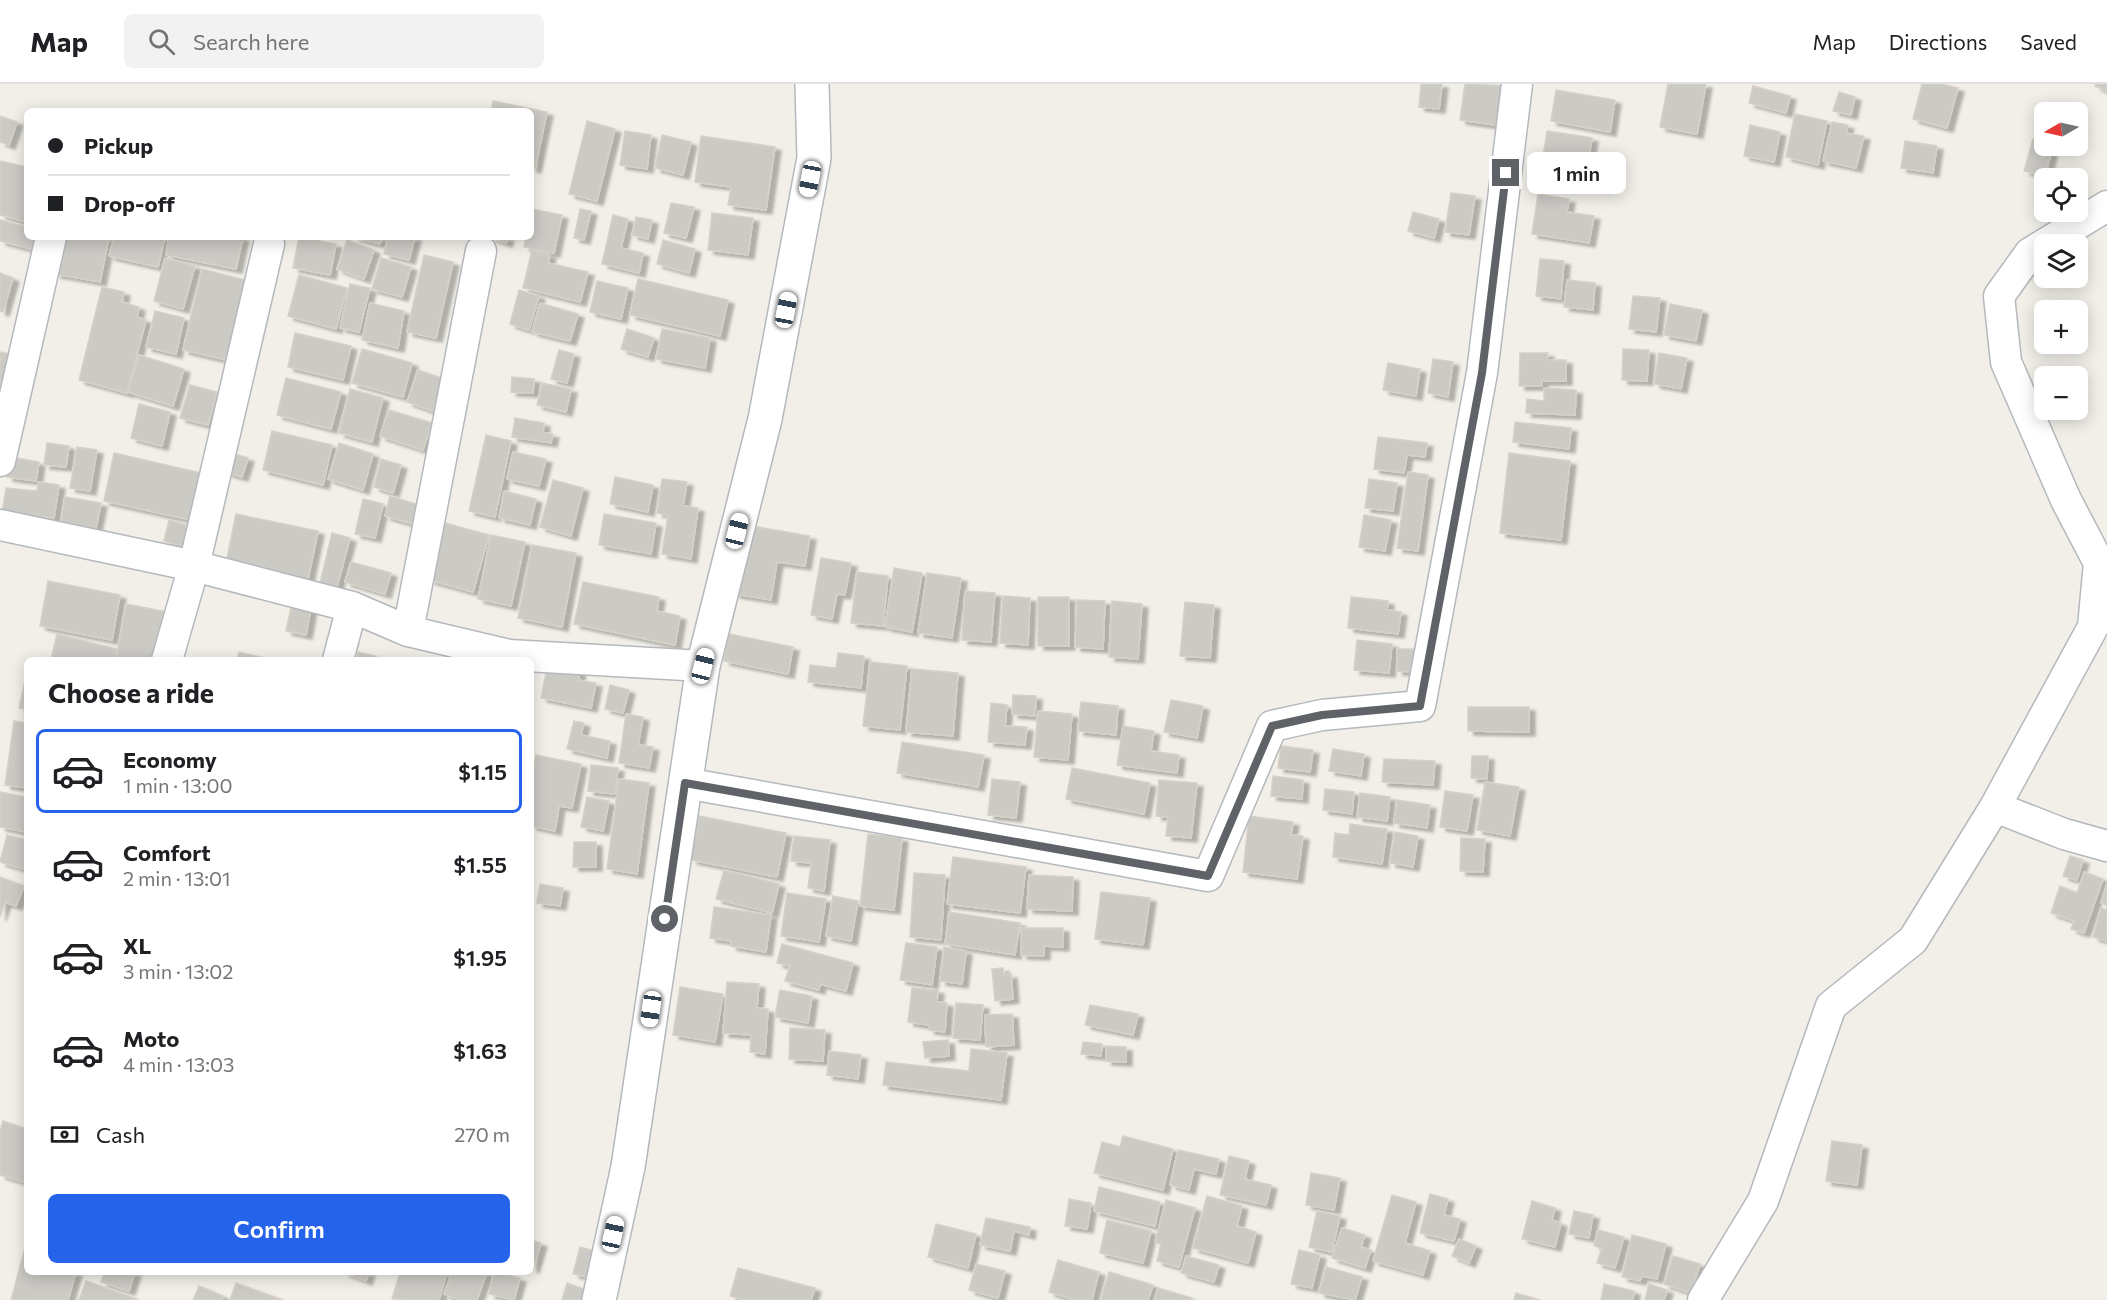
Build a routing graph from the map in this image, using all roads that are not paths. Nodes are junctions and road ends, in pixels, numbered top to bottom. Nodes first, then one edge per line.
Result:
1 (812, 84) edge
2 (1517, 84) edge
3 (2107, 206) edge
4 (50, 240) edge
5 (269, 244) dead end
6 (481, 251) dead end
7 (0, 461) edge
8 (0, 525) edge
9 (194, 566) junction
10 (352, 607) junction
11 (408, 631) junction
12 (168, 657) edge
13 (339, 657) edge
14 (508, 657) edge
15 (534, 658) edge
16 (703, 666) junction
17 (685, 783) junction
18 (1995, 807) junction
19 (2107, 846) edge
20 (599, 1300) edge
21 (1703, 1300) edge

1 - 16 street
2 - 17 street
3 - 18 street
4 - 7 street
5 - 9 street
6 - 11 street
8 - 9 street
9 - 10 street
9 - 12 street
10 - 11 street
10 - 13 street
11 - 14 street
15 - 16 street
16 - 17 street
17 - 20 street
18 - 19 street
18 - 21 street

